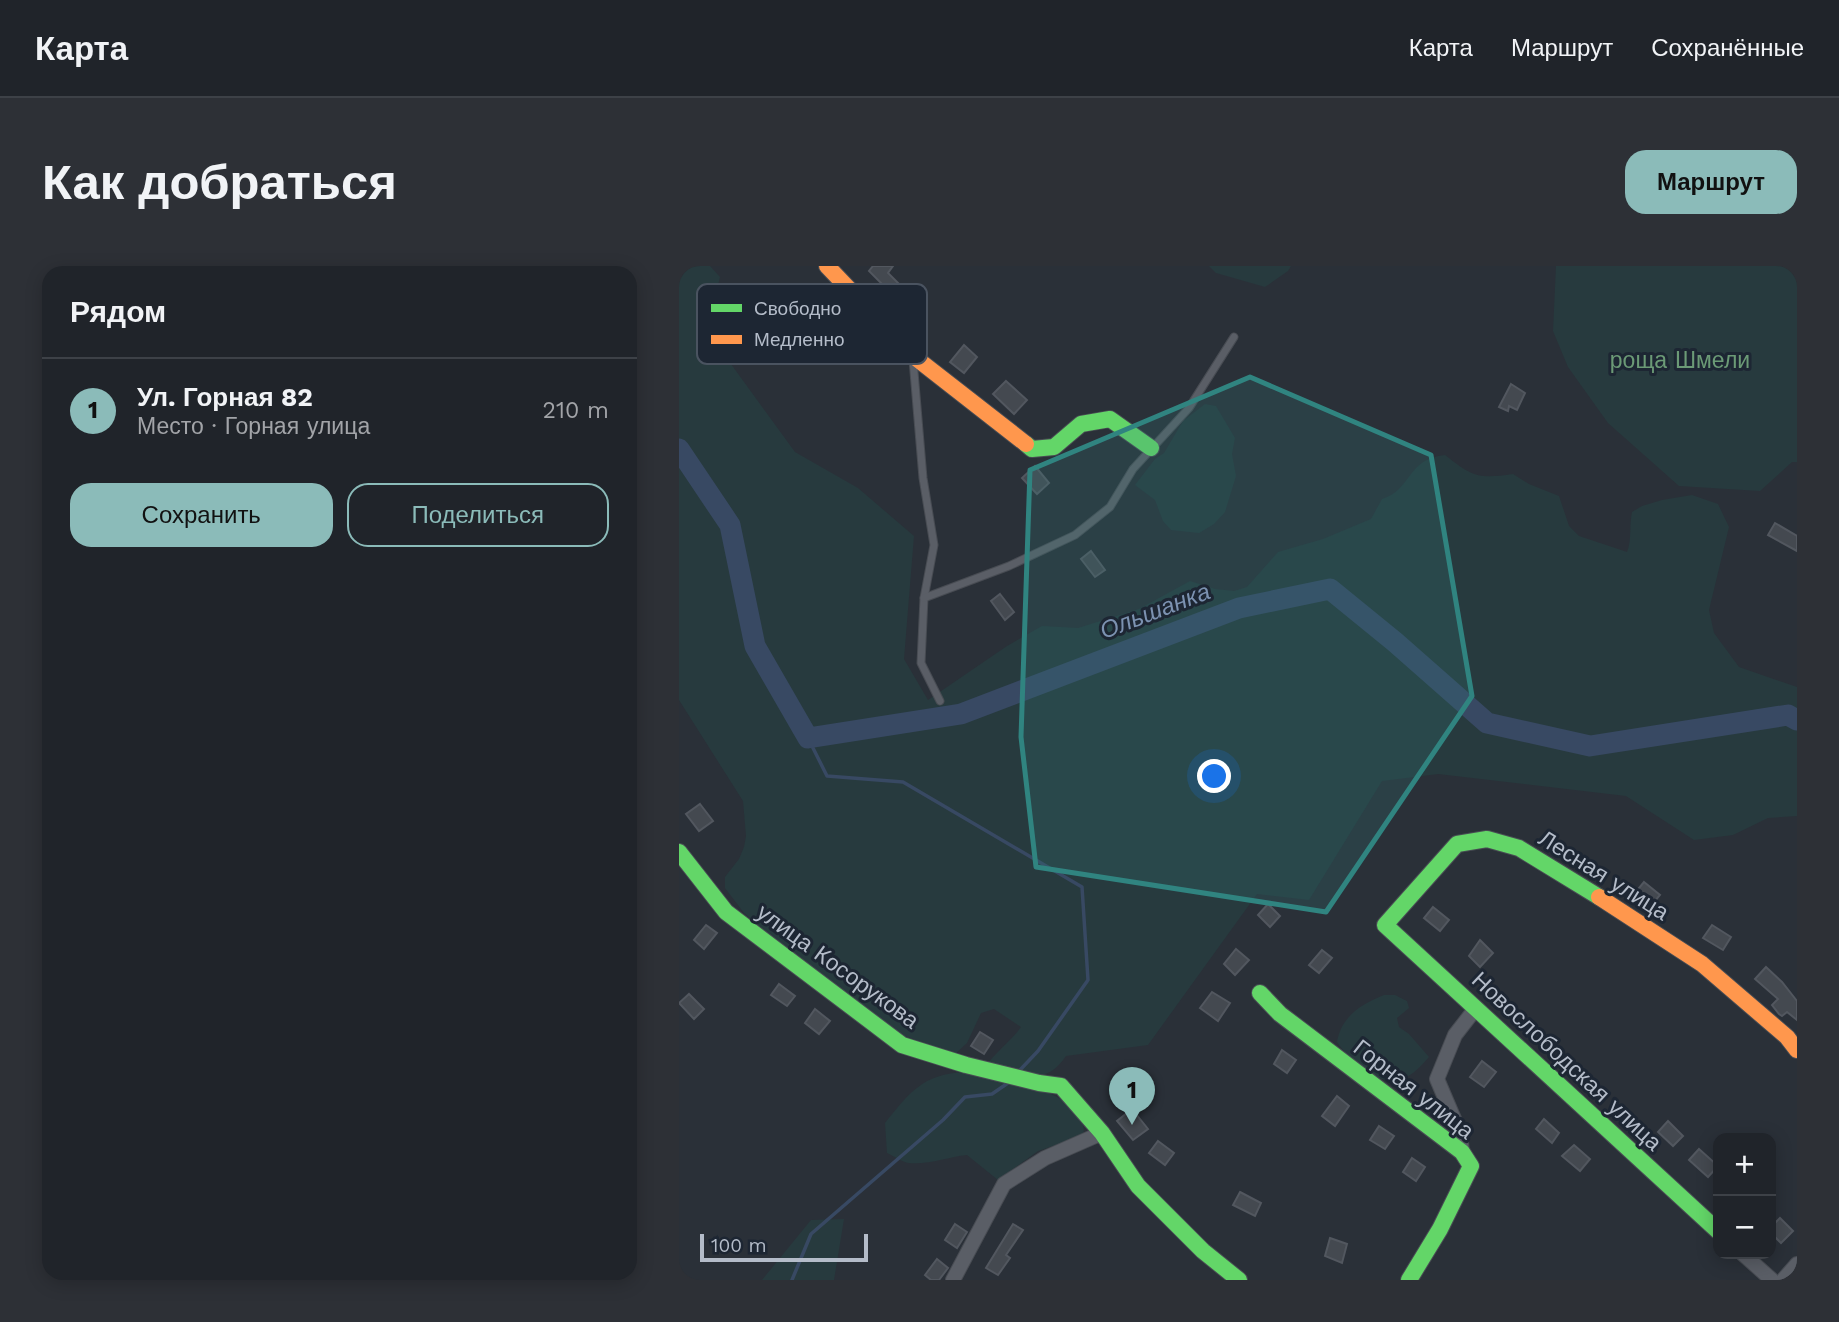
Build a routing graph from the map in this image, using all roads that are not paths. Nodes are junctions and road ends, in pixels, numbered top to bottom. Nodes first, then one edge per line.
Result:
1 (827, 266) edge
2 (844, 284) edge
3 (1234, 337) dead end
4 (913, 364) edge
5 (923, 364) edge
6 (1151, 448) junction
7 (925, 598) junction
8 (940, 701) dead end
9 (679, 852) edge
10 (1385, 925) joint
11 (1260, 993) dead end
12 (1476, 1008) junction
13 (1797, 1050) edge
14 (1102, 1133) junction
15 (1462, 1152) junction
16 (1713, 1226) edge
17 (1749, 1259) edge
18 (1797, 1265) edge
19 (953, 1280) edge
20 (1238, 1280) edge
21 (1409, 1280) edge
22 (1772, 1280) edge
23 (1783, 1280) edge

1 - 2 street
3 - 6 lane
4 - 7 lane
5 - 6 street
6 - 7 lane
7 - 8 lane
9 - 14 street, улица Косорукова
10 - 12 street, Новослободская улица
10 - 13 street, Лесная улица
11 - 15 street, Горная улица
12 - 15 street
12 - 16 street, Новослободская улица
14 - 19 street
14 - 20 street, улица Косорукова
15 - 21 street, Горная улица
17 - 22 street
18 - 23 street

